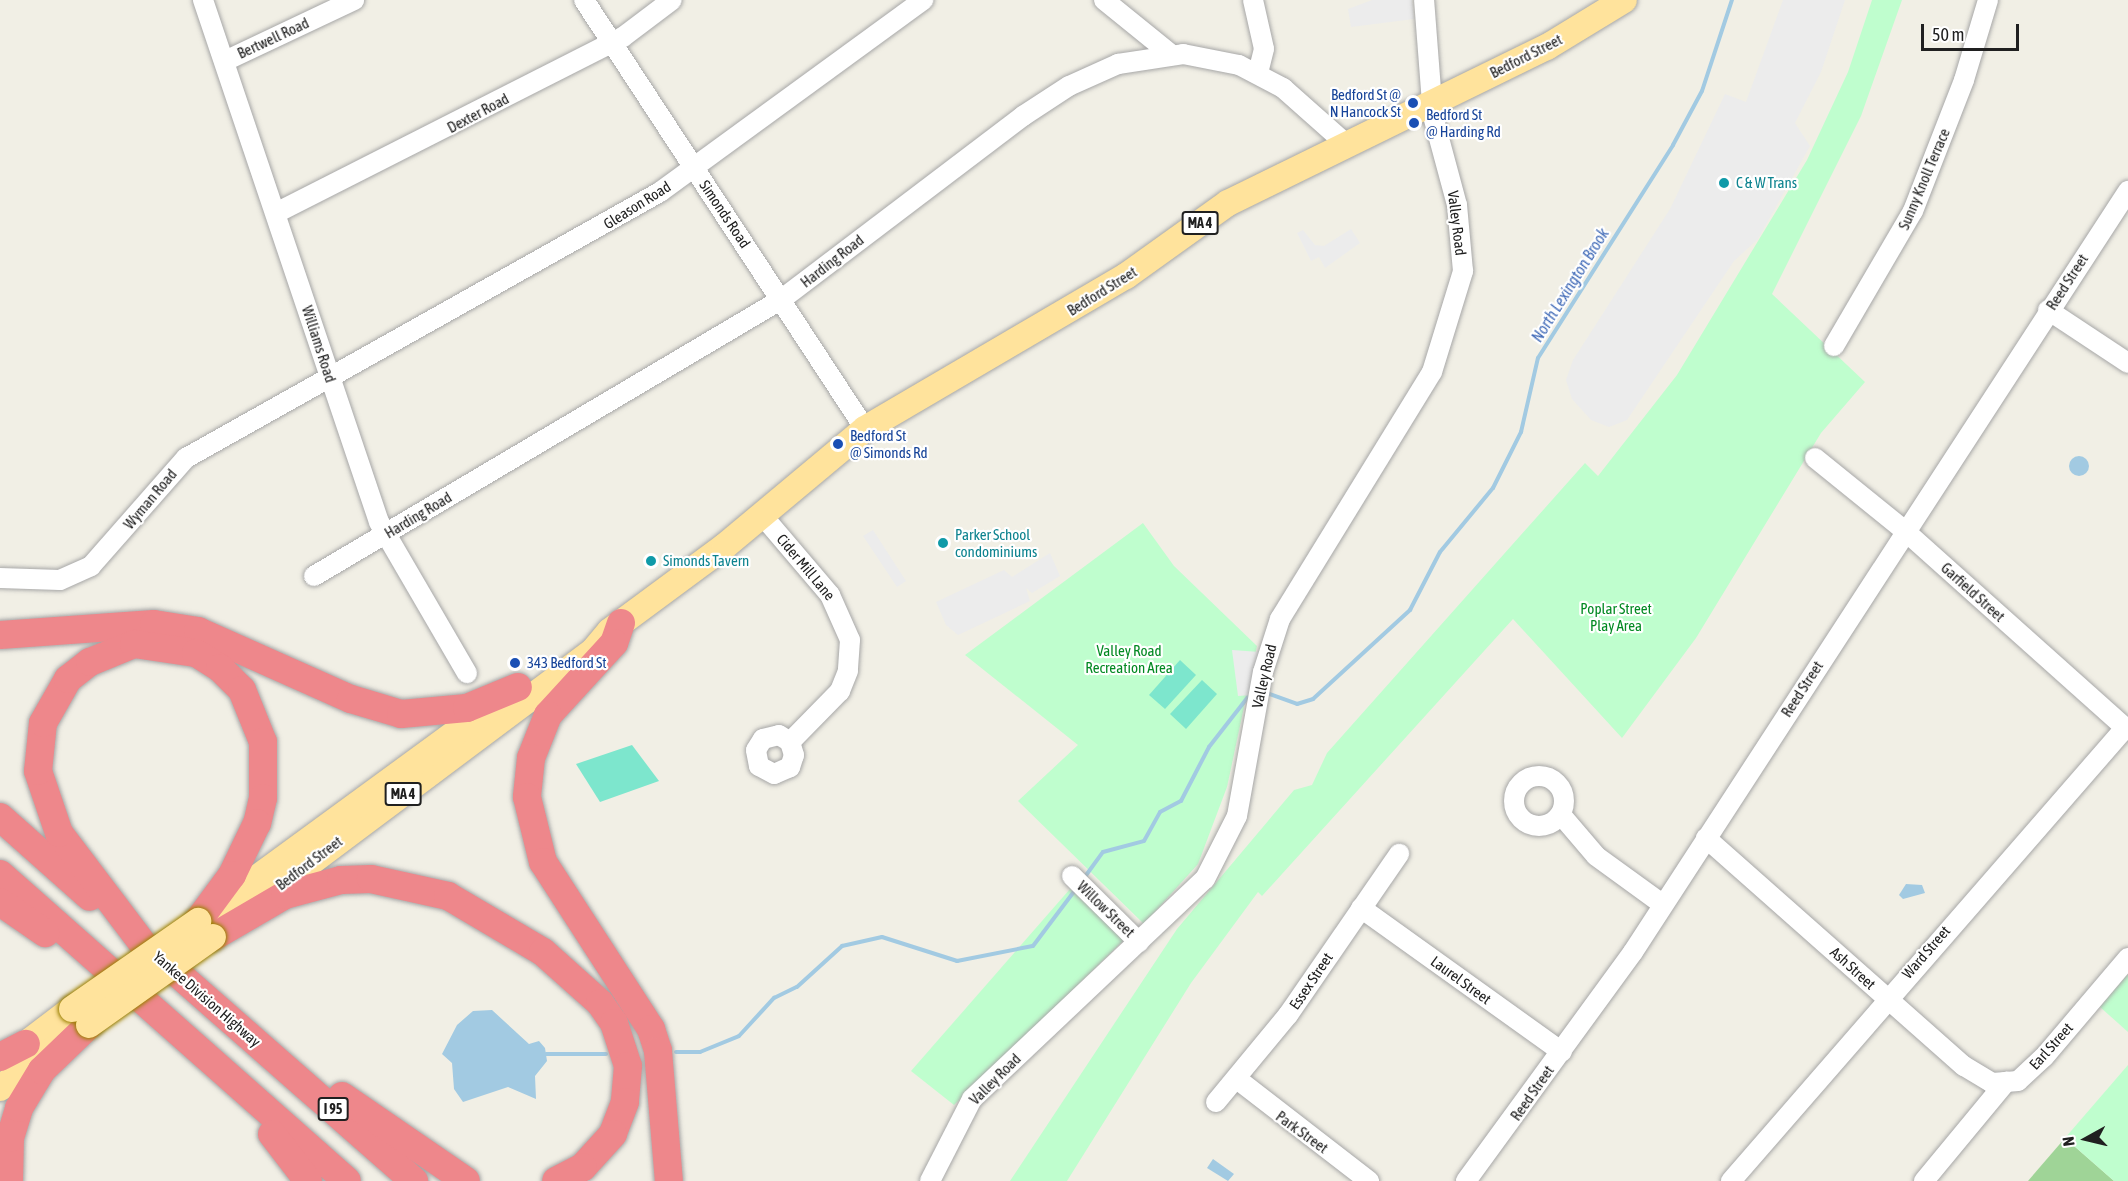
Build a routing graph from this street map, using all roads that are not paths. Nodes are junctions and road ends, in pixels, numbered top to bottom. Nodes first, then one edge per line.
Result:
1 (203, 0) edge
2 (354, 0) edge
3 (585, 0) edge
4 (672, 0) edge
5 (923, 0) edge
6 (1104, 0) edge
7 (1253, 0) edge
8 (1424, 0) edge
9 (1624, 0) edge
10 (1988, 0) edge
11 (612, 42) junction
12 (1172, 55) junction
13 (225, 61) junction
14 (1258, 73) junction
15 (1431, 104) junction
16 (1346, 144) junction
17 (694, 169) junction
18 (2128, 191) edge
19 (276, 213) junction
20 (782, 299) junction
21 (2048, 310) junction
22 (1834, 346) dead end
23 (2128, 363) edge
24 (330, 377) junction
25 (865, 429) junction
26 (1815, 458) dead end
27 (762, 515) junction
28 (1904, 530) junction
29 (384, 535) junction
30 (314, 576) dead end
31 (0, 579) edge
32 (615, 627) junction
33 (0, 635) edge
34 (467, 673) dead end
35 (518, 687) junction
36 (2127, 729) edge
37 (790, 742) dead end
38 (1562, 816) dead end
39 (0, 817) edge
40 (1706, 838) junction
41 (1399, 854) dead end
42 (0, 874) edge
43 (1079, 883) dead end
44 (0, 903) edge
45 (1662, 904) junction
46 (1361, 908) junction
47 (206, 929) junction
48 (1139, 942) junction
49 (143, 944) junction
50 (2128, 958) edge
51 (102, 966) junction
52 (1886, 998) junction
53 (80, 1017) junction
54 (252, 1038) junction
55 (26, 1044) junction
56 (1562, 1052) junction
57 (0, 1057) edge
58 (0, 1064) edge
59 (1237, 1079) junction
60 (232, 1082) junction
61 (2006, 1082) junction
62 (0, 1088) edge
63 (1216, 1102) dead end
64 (9, 1181) edge
65 (308, 1181) edge
66 (347, 1181) edge
67 (414, 1181) edge
68 (466, 1181) edge
69 (556, 1181) edge
70 (669, 1181) edge
71 (930, 1181) edge
72 (1369, 1181) edge
73 (1467, 1181) edge
74 (1731, 1181) edge
75 (1924, 1181) edge

1 - 13 street, Williams Road
2 - 13 street, Bertwell Road
3 - 11 street, Simonds Road
4 - 11 street, Dexter Road
5 - 17 street, Gleason Road
6 - 12 street
7 - 14 street
8 - 15 street, Valley Road
9 - 15 main road, Bedford Street / MA 4
10 - 22 street, Sunny Knoll Terrace
11 - 17 street, Simonds Road
11 - 19 street, Dexter Road
12 - 14 street, Harding Road
12 - 20 street, Harding Road
13 - 19 street, Williams Road
14 - 16 street, Harding Road
15 - 16 main road, Bedford Street / MA 4
15 - 48 street, Valley Road
16 - 25 main road, Bedford Street / MA 4
17 - 20 street, Simonds Road
17 - 24 street, Gleason Road
18 - 21 street, Reed Street
19 - 24 street, Williams Road
20 - 25 street, Simonds Road
20 - 29 street, Harding Road
21 - 23 street
21 - 28 street, Reed Street
24 - 29 street, Williams Road
24 - 31 street, Wyman Road
25 - 27 main road, Bedford Street / MA 4
26 - 28 street, Garfield Street
27 - 32 main road, Bedford Street / MA 4
27 - 37 street, Cider Mill Lane
28 - 36 street, Garfield Street
28 - 40 street, Reed Street
29 - 30 street, Harding Road
29 - 34 street, Williams Road
32 - 35 main road, Bedford Street / MA 4
32 - 47 main road, Bedford Street / MA 4
32 - 70 highway
33 - 35 highway
35 - 47 main road, Bedford Street / MA 4
36 - 52 street, Ward Street
38 - 45 street
39 - 49 highway, Yankee Division Highway / I 95
40 - 45 street, Reed Street
40 - 52 street, Ash Street
41 - 46 street, Essex Street
42 - 51 highway
43 - 48 street, Willow Street
44 - 51 highway
45 - 56 street, Reed Street
46 - 56 street, Laurel Street
46 - 59 street, Essex Street
47 - 49 highway
47 - 53 main road, Bedford Street / MA 4, bridge
47 - 69 highway
48 - 71 street, Valley Road
49 - 54 highway, Yankee Division Highway / I 95
50 - 61 street, Earl Street
51 - 60 highway
52 - 61 street, Ash Street
52 - 74 street, Ward Street
53 - 55 main road, Bedford Street / MA 4
53 - 62 main road, Bedford Street / MA 4
53 - 64 highway
54 - 67 highway, Yankee Division Highway / I 95
54 - 68 highway
55 - 57 highway
55 - 58 main road, Bedford Street / MA 4
56 - 73 street, Reed Street
59 - 63 street, Essex Street
59 - 72 street, Park Street
60 - 65 highway
60 - 66 highway
61 - 75 street, Earl Street

